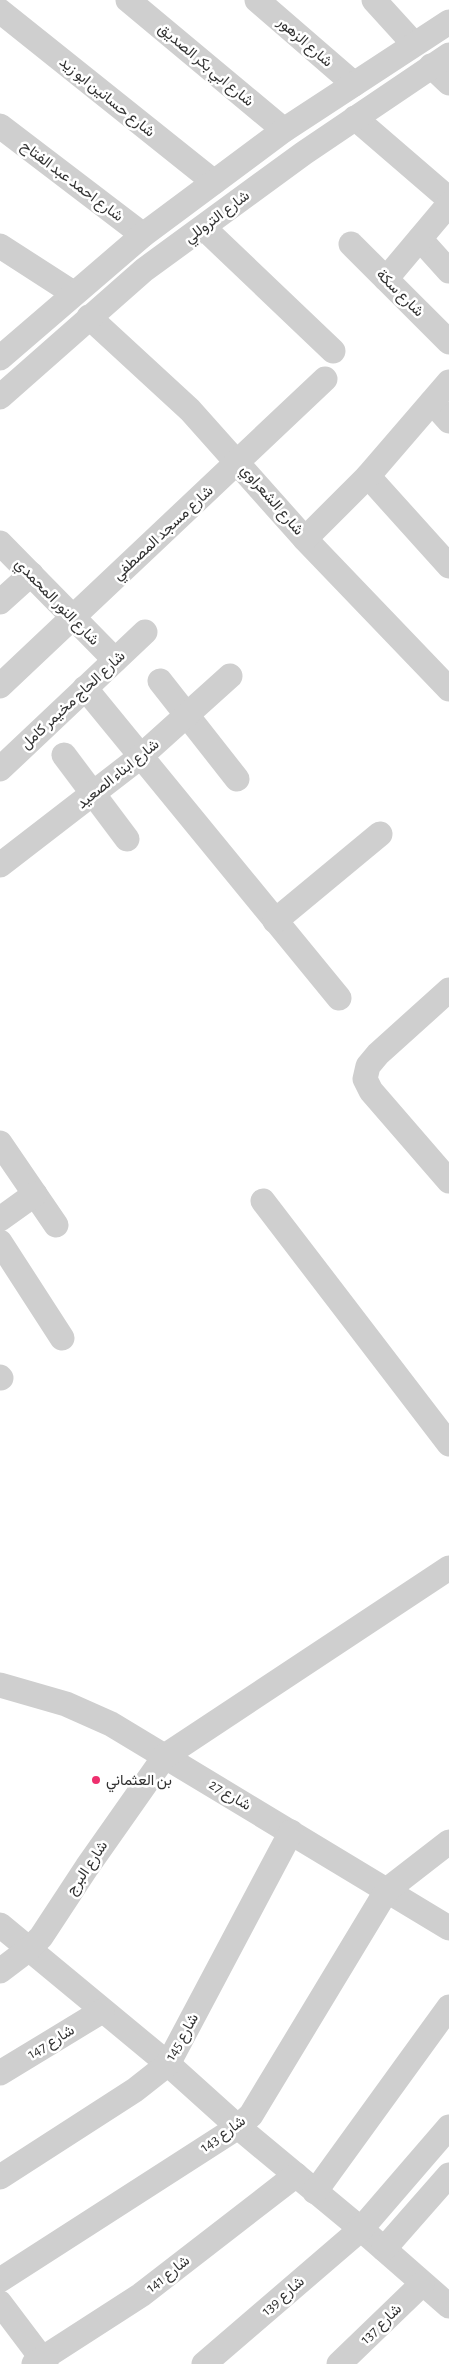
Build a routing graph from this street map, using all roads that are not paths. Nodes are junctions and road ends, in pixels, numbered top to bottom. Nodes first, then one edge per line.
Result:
1 (128, 0) edge
2 (257, 0) edge
3 (374, 0) edge
4 (0, 11) edge
5 (449, 22) edge
6 (414, 44) junction
7 (440, 60) edge
8 (449, 83) edge
9 (354, 84) junction
10 (355, 118) junction
11 (0, 126) edge
12 (284, 130) junction
13 (214, 182) junction
14 (449, 199) edge
15 (449, 204) edge
16 (204, 228) junction
17 (143, 235) junction
18 (420, 239) junction
19 (351, 244) dead end
20 (0, 246) edge
21 (449, 271) edge
22 (386, 279) junction
23 (74, 293) junction
24 (90, 317) junction
25 (449, 342) edge
26 (333, 351) dead end
27 (0, 358) edge
28 (325, 379) dead end
29 (449, 382) edge
30 (0, 397) edge
31 (432, 402) junction
32 (449, 421) edge
33 (239, 462) junction
34 (368, 476) junction
35 (305, 539) junction
36 (0, 543) edge
37 (449, 566) edge
38 (31, 574) junction
39 (0, 602) edge
40 (73, 618) junction
41 (146, 632) dead end
42 (115, 660) junction
43 (230, 676) dead end
44 (160, 681) dead end
45 (0, 686) edge
46 (85, 688) junction
47 (449, 689) edge
48 (187, 717) junction
49 (64, 755) dead end
50 (140, 757) junction
51 (0, 769) edge
52 (238, 779) dead end
53 (93, 794) junction
54 (380, 834) dead end
55 (127, 839) dead end
56 (0, 865) edge
57 (275, 921) junction
58 (449, 990) edge
59 (340, 998) dead end
60 (0, 1143) edge
61 (449, 1180) edge
62 (34, 1194) junction
63 (264, 1201) dead end
64 (0, 1220) edge
65 (56, 1225) dead end
66 (0, 1242) edge
67 (62, 1338) dead end
68 (449, 1444) edge
69 (449, 1568) edge
70 (0, 1685) edge
71 (166, 1756) junction
72 (291, 1832) junction
73 (449, 1842) edge
74 (387, 1890) junction
75 (0, 1925) edge
76 (449, 1928) edge
77 (29, 1949) junction
78 (0, 1971) edge
79 (449, 2007) edge
80 (102, 2011) junction
81 (168, 2064) junction
82 (0, 2073) edge
83 (238, 2127) junction
84 (449, 2127) edge
85 (296, 2175) junction
86 (0, 2176) edge
87 (449, 2176) edge
88 (315, 2192) junction
89 (361, 2229) junction
90 (384, 2248) junction
91 (0, 2280) edge
92 (422, 2284) junction
93 (0, 2303) edge
94 (449, 2306) edge
95 (41, 2362) edge
96 (204, 2364) edge
97 (339, 2364) edge

1 - 12 street, شارع ابي بكر الصديق
2 - 9 street, شارع الزهور
3 - 6 street
4 - 13 street, شارع حسانين ابو زيد
5 - 6 street, شارع التروللي
6 - 9 street, شارع التروللي
7 - 8 street
7 - 10 street, شارع التروللي
9 - 12 street, شارع التروللي
10 - 14 street
10 - 16 street, شارع التروللي
11 - 17 street, شارع احمد عبد الفتاح
12 - 13 street, شارع التروللي
13 - 17 street, شارع التروللي
15 - 18 street
16 - 24 street, شارع التروللي
16 - 26 street
17 - 23 street, شارع التروللي
18 - 21 street
18 - 22 street
19 - 22 street, شارع سكة
20 - 23 street
22 - 25 street, شارع سكة
23 - 27 street, شارع التروللي
24 - 30 street, شارع التروللي
24 - 33 street, شارع الشعراوي
28 - 33 street, شارع مسجد المصطفي
29 - 31 street
31 - 32 street
31 - 34 street
33 - 35 street, شارع الشعراوي
33 - 40 street, شارع مسجد المصطفي
34 - 35 street
34 - 37 street
35 - 47 street, شارع الشعراوي
36 - 38 street, شارع النور المحمدي
38 - 39 street
38 - 40 street, شارع النور المحمدي
40 - 42 street, شارع النور المحمدي
40 - 45 street, شارع مسجد المصطفي
41 - 42 street, شارع الحاج مخيمر كامل
42 - 46 street, شارع الحاج مخيمر كامل
43 - 48 street, شارع ابناء الصعيد
44 - 48 street
46 - 50 street
46 - 51 street, شارع الحاج مخيمر كامل
48 - 50 street, شارع ابناء الصعيد
48 - 52 street
49 - 53 street
50 - 53 street, شارع ابناء الصعيد
50 - 57 street
53 - 55 street
53 - 56 street, شارع ابناء الصعيد
54 - 57 street
57 - 59 street
58 - 61 street
60 - 62 street
62 - 64 street
62 - 65 street
63 - 68 street
66 - 67 street
69 - 71 street
70 - 71 street, شارع 27
71 - 72 street, شارع 27
71 - 77 street, شارع البرج
72 - 74 street, شارع 27
72 - 81 street, شارع 145
73 - 74 street
74 - 76 street, شارع 27
74 - 83 street, شارع 143
75 - 77 street
77 - 78 street, شارع البرج
77 - 80 street
79 - 88 street
80 - 81 street
80 - 82 street, شارع 147
81 - 83 street
81 - 86 street, شارع 145
83 - 85 street
83 - 91 street, شارع 143
84 - 89 street, شارع 139
85 - 88 street
85 - 95 street, شارع 141
87 - 90 street
88 - 89 street
89 - 90 street
89 - 96 street, شارع 139
90 - 92 street
92 - 94 street
92 - 97 street, شارع 137
93 - 95 street

